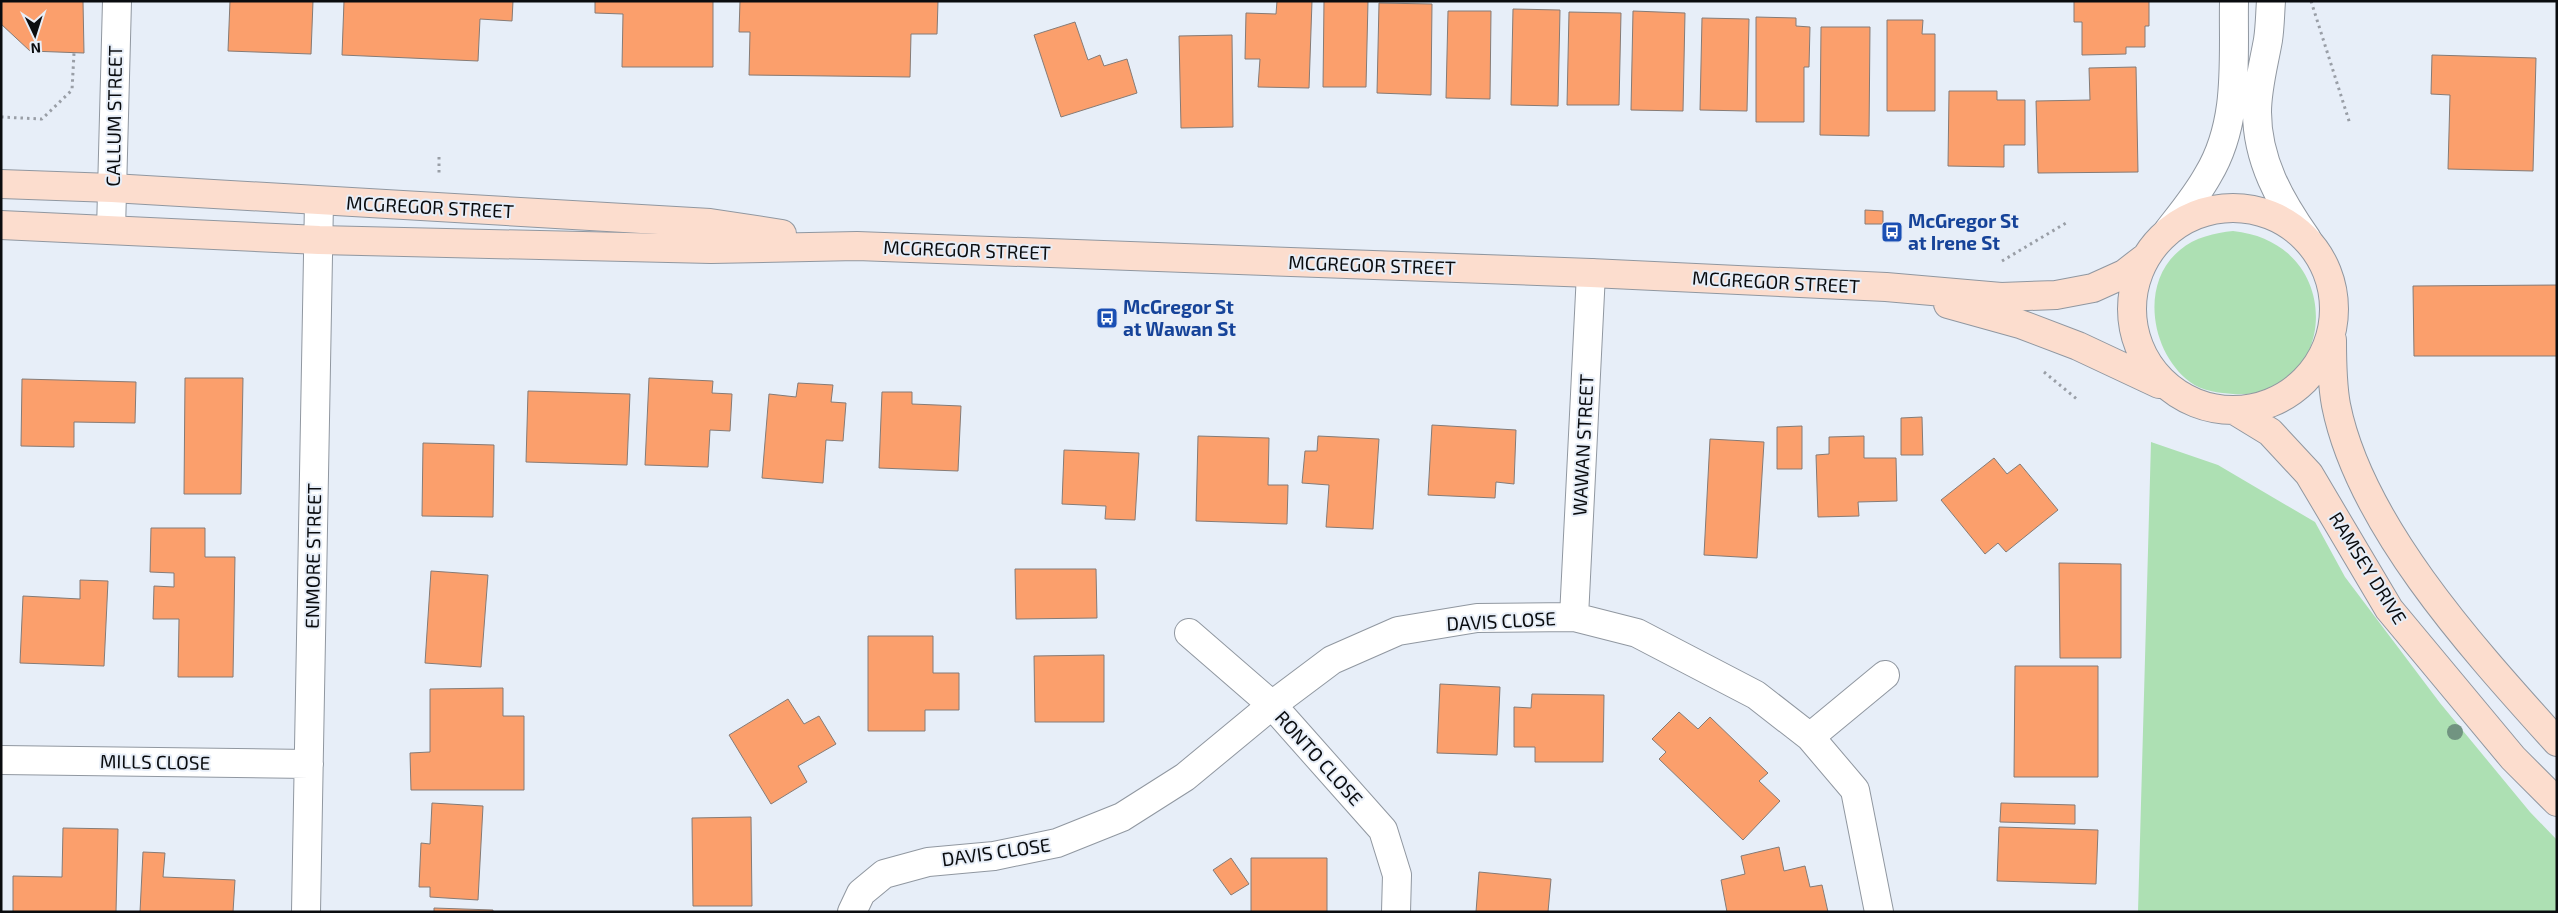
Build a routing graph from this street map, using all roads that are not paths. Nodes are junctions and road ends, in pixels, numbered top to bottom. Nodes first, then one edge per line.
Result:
1 (116, 1) edge
2 (2234, 1) edge
3 (2271, 1) edge
4 (1, 184) edge
5 (112, 188) junction
6 (319, 201) junction
7 (1, 225) edge
8 (111, 230) junction
9 (2168, 231) junction
10 (2307, 239) junction
11 (319, 240) junction
12 (857, 246) junction
13 (2146, 257) junction
14 (1591, 273) junction
15 (1886, 287) junction
16 (2332, 334) junction
17 (2172, 390) junction
18 (2234, 410) junction
19 (1574, 617) junction
20 (1189, 633) dead end
21 (1885, 675) dead end
22 (1272, 705) junction
23 (1810, 737) junction
24 (2557, 742) edge
25 (1, 760) edge
26 (309, 764) junction
27 (2557, 802) edge
28 (857, 902) edge
29 (306, 912) edge
30 (1396, 912) edge
31 (1879, 912) edge

1 - 5 street, CALLUM STREET
2 - 9 street
3 - 10 street
4 - 5 main road, MCGREGOR STREET
5 - 6 main road, MCGREGOR STREET
5 - 8 street, CALLUM STREET
6 - 11 street, ENMORE STREET
6 - 12 main road, MCGREGOR STREET
7 - 8 main road, MCGREGOR STREET
8 - 11 main road, MCGREGOR STREET
9 - 10 main road
9 - 13 main road
10 - 16 main road
11 - 12 main road, MCGREGOR STREET
11 - 26 street, ENMORE STREET
12 - 14 main road, MCGREGOR STREET
13 - 15 main road, MCGREGOR STREET
13 - 17 main road
14 - 15 main road, MCGREGOR STREET
14 - 19 street, WAWAN STREET
15 - 17 main road, MCGREGOR STREET
16 - 18 main road
16 - 24 main road, RAMSEY DRIVE
17 - 18 main road, MCGREGOR STREET
18 - 27 main road, RAMSEY DRIVE
19 - 22 street, DAVIS CLOSE
19 - 23 street, DAVIS CLOSE
20 - 22 street, RONTO CLOSE
21 - 23 street
22 - 28 street, DAVIS CLOSE
22 - 30 street, RONTO CLOSE
23 - 31 street, DAVIS CLOSE
25 - 26 street, MILLS CLOSE
26 - 29 street, ENMORE STREET

